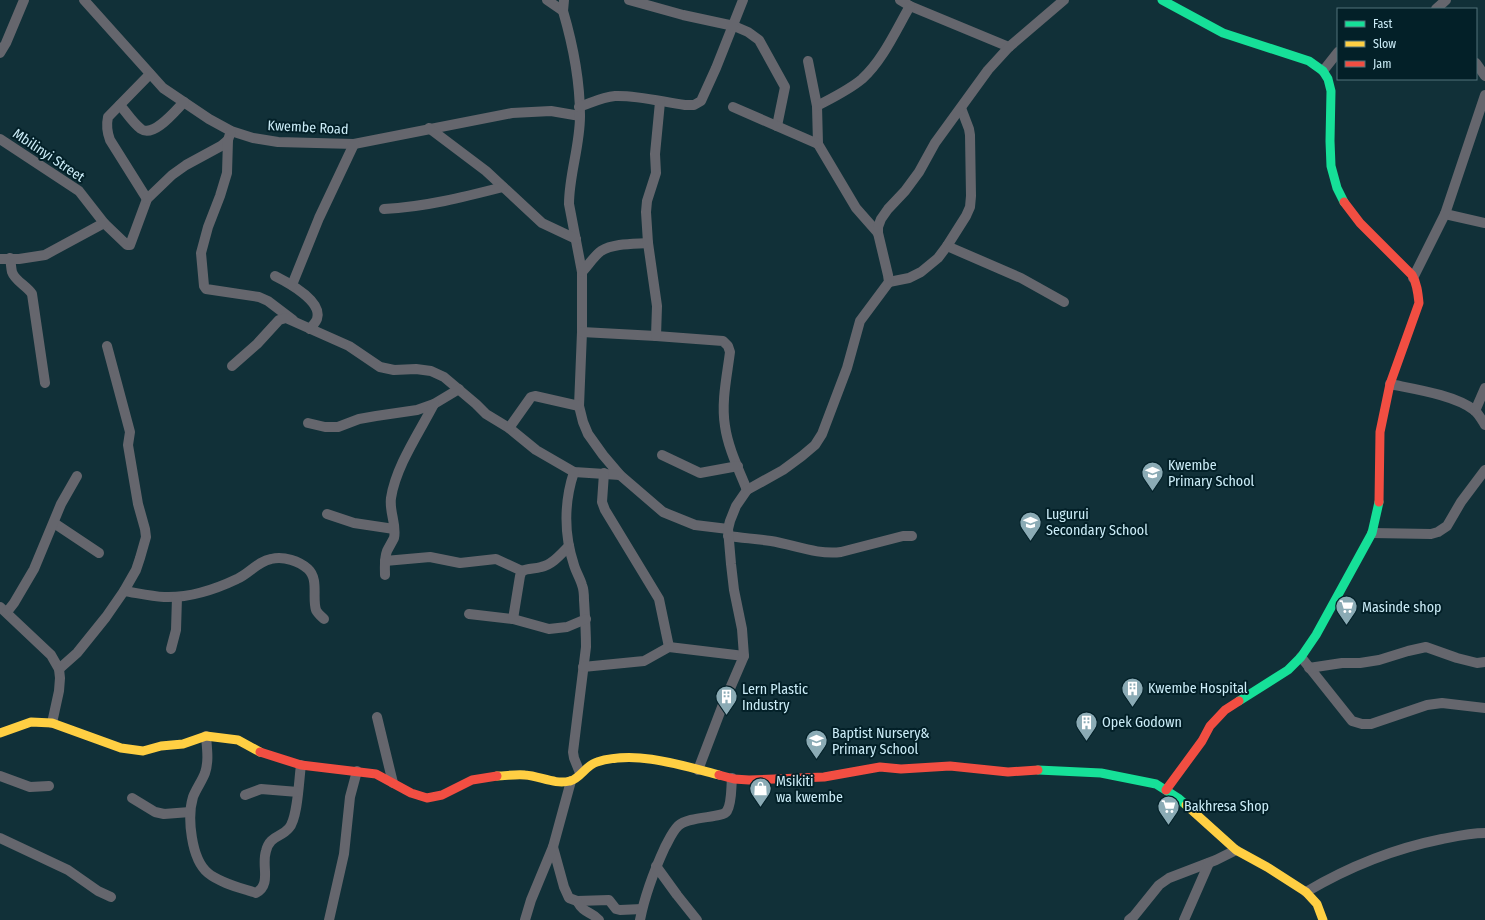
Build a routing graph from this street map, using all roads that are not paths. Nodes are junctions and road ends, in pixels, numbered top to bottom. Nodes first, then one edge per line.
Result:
1 (24, 0) edge
2 (84, 0) edge
3 (547, 0) edge
4 (564, 0) edge
5 (629, 0) edge
6 (743, 0) edge
7 (900, 0) edge
8 (1064, 0) edge
9 (1162, 0) edge
10 (1446, 0) edge
11 (910, 6) junction
12 (1437, 8) edge
13 (563, 11) junction
14 (734, 26) junction
15 (1009, 47) junction
16 (0, 53) edge
17 (1337, 53) edge
18 (808, 61) dead end
19 (1477, 64) edge
20 (1323, 71) junction
21 (150, 74) junction
22 (1485, 76) edge
23 (1485, 95) edge
24 (184, 102) junction
25 (660, 102) junction
26 (120, 105) junction
27 (817, 106) junction
28 (733, 107) dead end
29 (961, 108) junction
30 (580, 111) junction
31 (777, 126) junction
32 (429, 128) junction
33 (230, 135) junction
34 (0, 139) edge
35 (354, 144) junction
36 (818, 144) junction
37 (503, 187) junction
38 (147, 199) junction
39 (384, 209) dead end
40 (1445, 214) junction
41 (104, 223) junction
42 (1485, 223) edge
43 (878, 233) junction
44 (576, 239) junction
45 (648, 243) junction
46 (947, 246) junction
47 (5, 259) edge
48 (582, 272) junction
49 (275, 276) dead end
50 (1413, 278) junction
51 (888, 282) junction
52 (292, 284) junction
53 (1064, 302) dead end
54 (294, 321) junction
55 (310, 330) junction
56 (582, 332) junction
57 (656, 336) junction
58 (107, 346) dead end
59 (232, 366) dead end
60 (45, 383) dead end
61 (1390, 384) junction
62 (1485, 388) edge
63 (459, 389) junction
64 (434, 404) junction
65 (578, 406) junction
66 (1475, 411) junction
67 (308, 423) dead end
68 (1485, 425) edge
69 (509, 428) junction
70 (662, 455) dead end
71 (738, 466) junction
72 (1485, 470) edge
73 (574, 472) junction
74 (604, 474) junction
75 (620, 475) junction
76 (77, 476) dead end
77 (747, 490) junction
78 (327, 514) dead end
79 (54, 523) junction
80 (394, 529) junction
81 (728, 532) junction
82 (1372, 532) junction
83 (912, 536) dead end
84 (569, 546) junction
85 (99, 553) dead end
86 (385, 561) junction
87 (522, 571) junction
88 (385, 576) dead end
89 (124, 591) junction
90 (177, 597) junction
91 (3, 610) edge
92 (469, 614) dead end
93 (324, 619) dead end
94 (513, 619) junction
95 (586, 619) junction
96 (669, 647) junction
97 (171, 649) dead end
98 (744, 656) junction
99 (1301, 657) junction
100 (1485, 662) edge
101 (583, 667) junction
102 (1309, 668) junction
103 (59, 670) junction
104 (1485, 708) edge
105 (377, 717) dead end
106 (52, 723) junction
107 (0, 733) edge
108 (206, 736) junction
109 (301, 765) junction
110 (357, 770) junction
111 (698, 770) junction
112 (580, 773) junction
113 (0, 776) edge
114 (732, 778) junction
115 (570, 781) junction
116 (393, 783) junction
117 (48, 786) dead end
118 (1166, 790) junction
119 (298, 792) junction
120 (245, 795) dead end
121 (132, 798) dead end
122 (190, 812) junction
123 (1485, 833) edge
124 (0, 838) edge
125 (553, 848) junction
126 (1236, 850) junction
127 (1209, 863) junction
128 (656, 866) junction
129 (1306, 892) junction
130 (111, 897) dead end
131 (577, 901) junction
132 (642, 910) junction
133 (329, 920) edge
134 (525, 920) edge
135 (599, 920) edge
136 (640, 920) edge
137 (697, 920) edge
138 (1129, 920) edge
139 (1184, 920) edge
140 (1323, 920) edge

1 - 16 street
2 - 21 street, Kwembe Road
3 - 13 street
4 - 13 street
5 - 14 street
6 - 14 street
7 - 11 street
8 - 15 street
9 - 20 street
10 - 12 street
11 - 15 street
11 - 27 street
13 - 30 street
14 - 25 street
14 - 31 street
15 - 29 street
17 - 20 street
18 - 27 street
19 - 22 street
20 - 50 street
21 - 24 street, Kwembe Road
21 - 26 street
23 - 40 street
24 - 26 street
24 - 33 street, Kwembe Road
25 - 30 street
25 - 45 street
26 - 38 street
27 - 36 street
28 - 31 street
29 - 43 street
29 - 46 street
30 - 32 street, Kwembe Road
30 - 44 street
31 - 36 street
32 - 35 street, Kwembe Road
32 - 37 street
33 - 35 street, Kwembe Road
33 - 38 street
33 - 54 street
34 - 41 street, Mbilinyi Street
35 - 52 street
36 - 43 street
37 - 39 street
37 - 44 street
38 - 41 street, Mbilinyi Street
40 - 42 street
40 - 50 street
41 - 47 street
43 - 51 street
44 - 48 street
45 - 48 street
45 - 57 street
46 - 51 street
46 - 53 street
47 - 60 street
48 - 56 street
49 - 52 street
50 - 61 street
51 - 77 street
52 - 55 street
54 - 55 street
54 - 59 street
55 - 63 street
56 - 57 street
56 - 65 street
57 - 71 street
58 - 89 street
61 - 66 street
61 - 82 street
62 - 66 street
63 - 64 street
63 - 69 street
64 - 67 street
64 - 80 street
65 - 69 street
65 - 75 street
66 - 68 street
69 - 73 street
70 - 71 street
71 - 77 street
72 - 82 street
73 - 74 street
73 - 84 street
74 - 75 street
74 - 96 street
75 - 81 street
76 - 79 street
77 - 81 street
78 - 80 street
79 - 85 street
79 - 91 street
80 - 86 street
81 - 83 street
81 - 98 street
82 - 99 street
84 - 87 street
84 - 95 street
86 - 87 street
86 - 88 street
87 - 94 street
89 - 90 street
89 - 103 street
90 - 93 street
90 - 97 street
91 - 103 street
92 - 94 street
94 - 95 street
95 - 101 street
96 - 98 street
96 - 101 street
98 - 111 street
99 - 102 street
99 - 118 street
100 - 102 street
101 - 112 street
102 - 104 street
103 - 106 street
105 - 116 street
106 - 107 street
106 - 108 street
108 - 109 street
108 - 122 street
109 - 110 street
109 - 119 street
110 - 116 street
110 - 133 street
111 - 112 street
111 - 114 street
112 - 115 street
113 - 117 street
114 - 118 street
114 - 128 street
115 - 116 street
115 - 125 street
118 - 126 street
119 - 120 street
119 - 122 street
121 - 122 street
123 - 129 street
124 - 130 street
125 - 131 street
125 - 134 street
126 - 127 street
126 - 129 street
127 - 138 street
127 - 139 street
128 - 132 street
128 - 137 street
129 - 140 street
131 - 132 street
131 - 135 street
132 - 136 street

